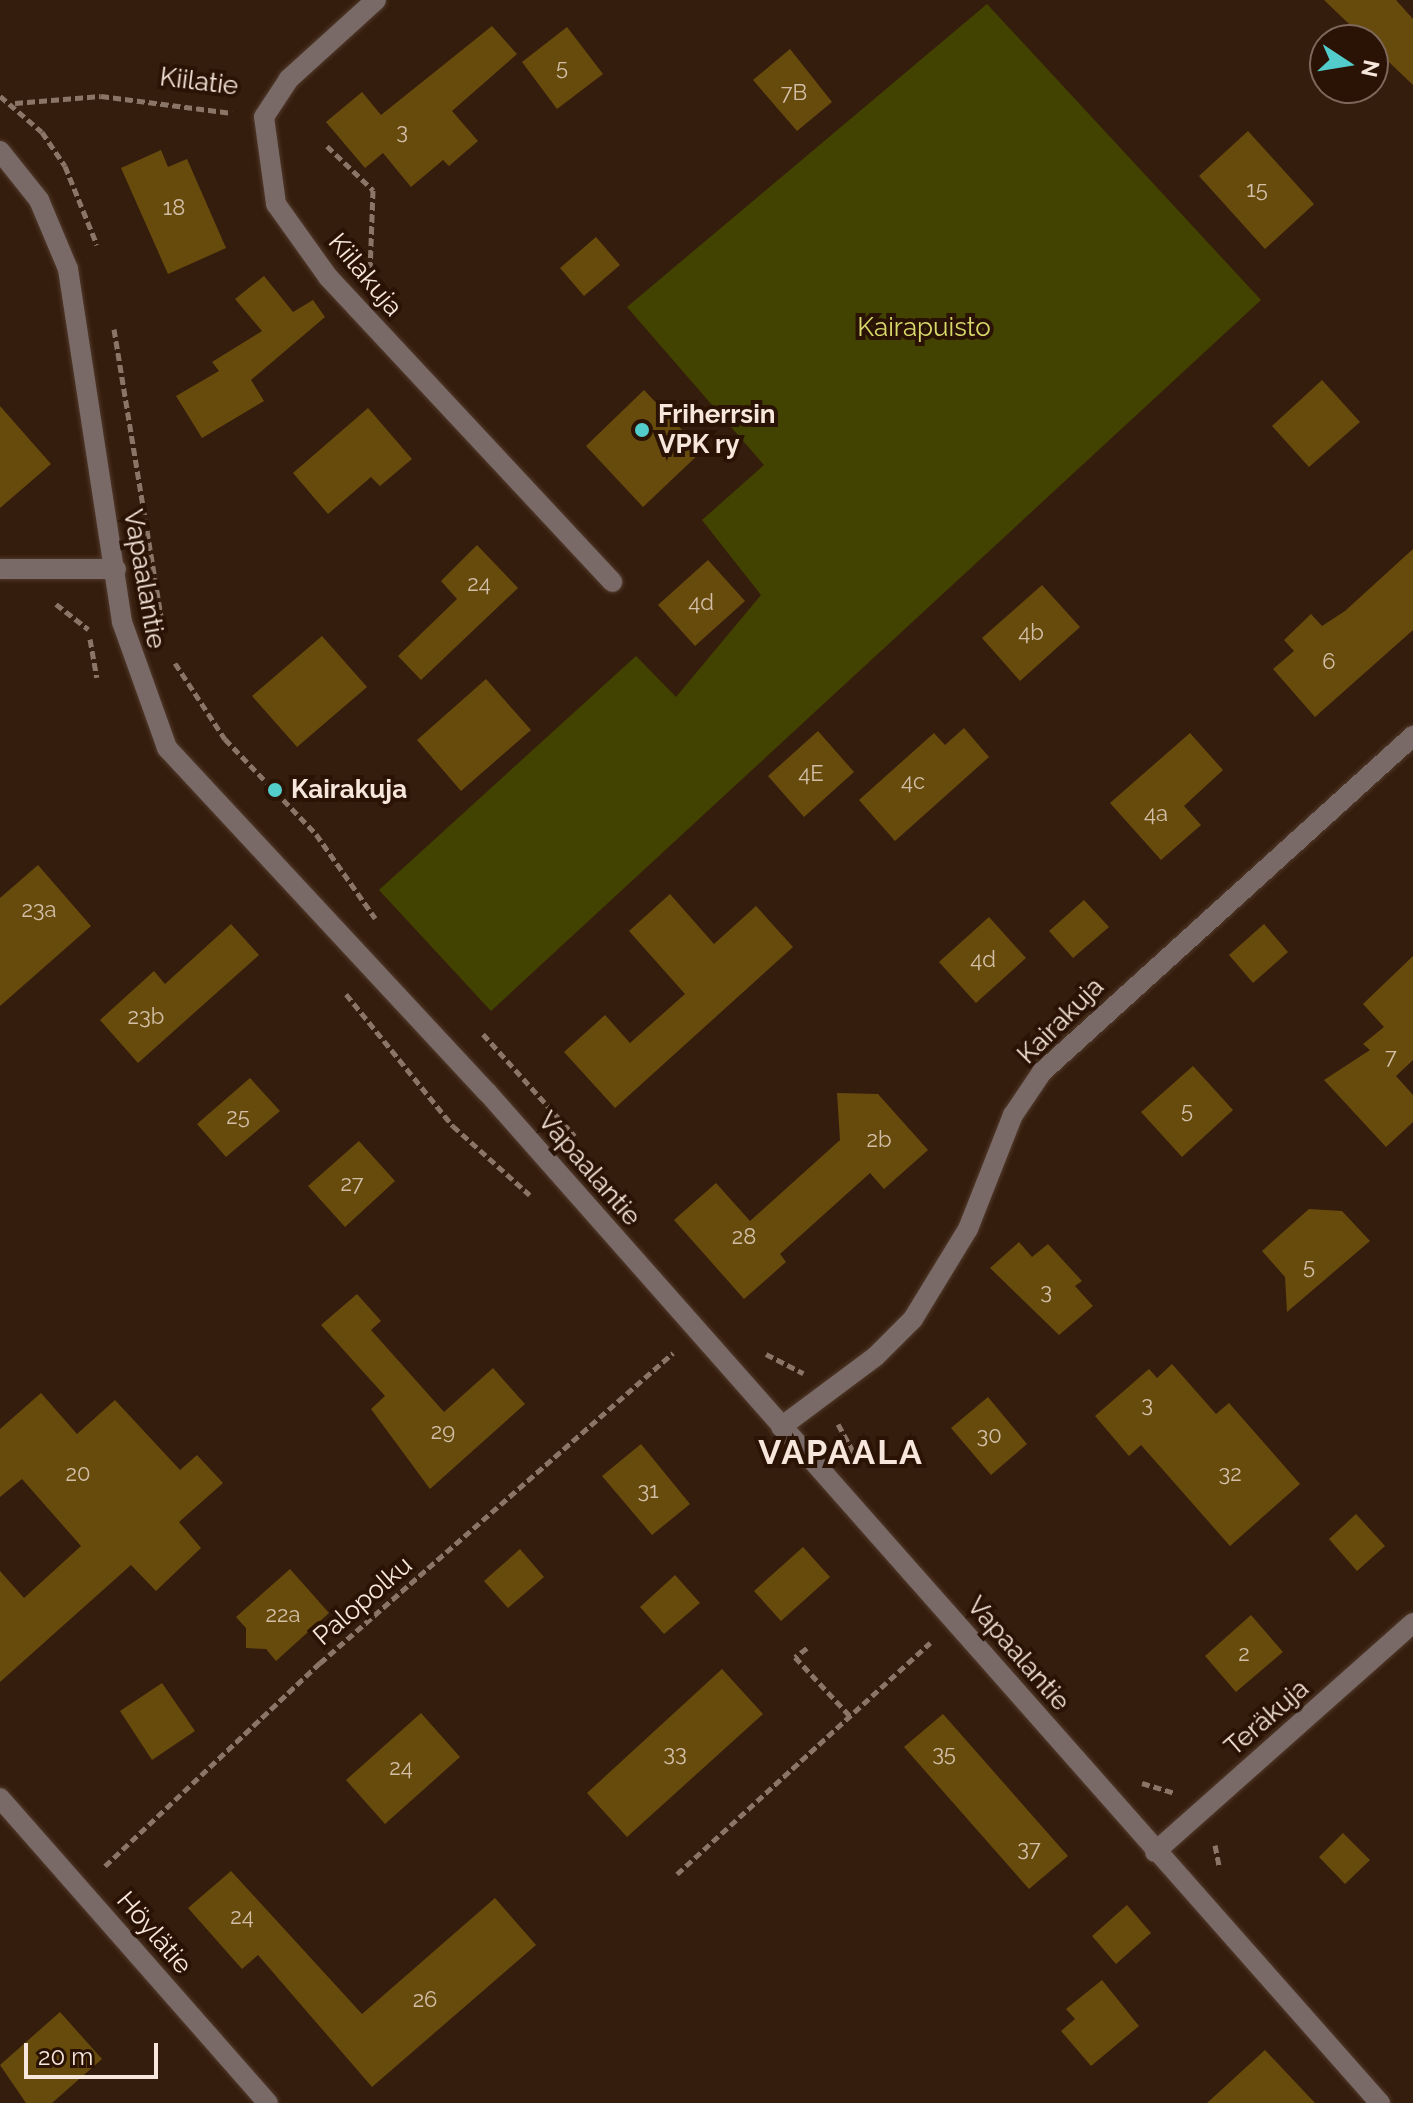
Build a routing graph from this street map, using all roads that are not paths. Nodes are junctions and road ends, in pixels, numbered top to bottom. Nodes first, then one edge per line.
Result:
1 (376, 0) edge
2 (264, 117) joint
3 (0, 151) edge
4 (0, 569) edge
5 (116, 569) junction
6 (612, 582) dead end
7 (1413, 736) edge
8 (781, 1427) junction
9 (1413, 1623) edge
10 (0, 1798) edge
11 (1155, 1852) junction
12 (268, 2103) edge
13 (1380, 2103) edge

1 - 2 street, Kiilatie
2 - 6 street, Kiilakuja
3 - 5 street, Vapaalantie
4 - 5 street
5 - 8 street, Vapaalantie
7 - 8 street, Kairakuja
8 - 11 street, Vapaalantie
9 - 11 street, Teräkuja
10 - 12 street, Höylätie
11 - 13 street, Vapaalantie

